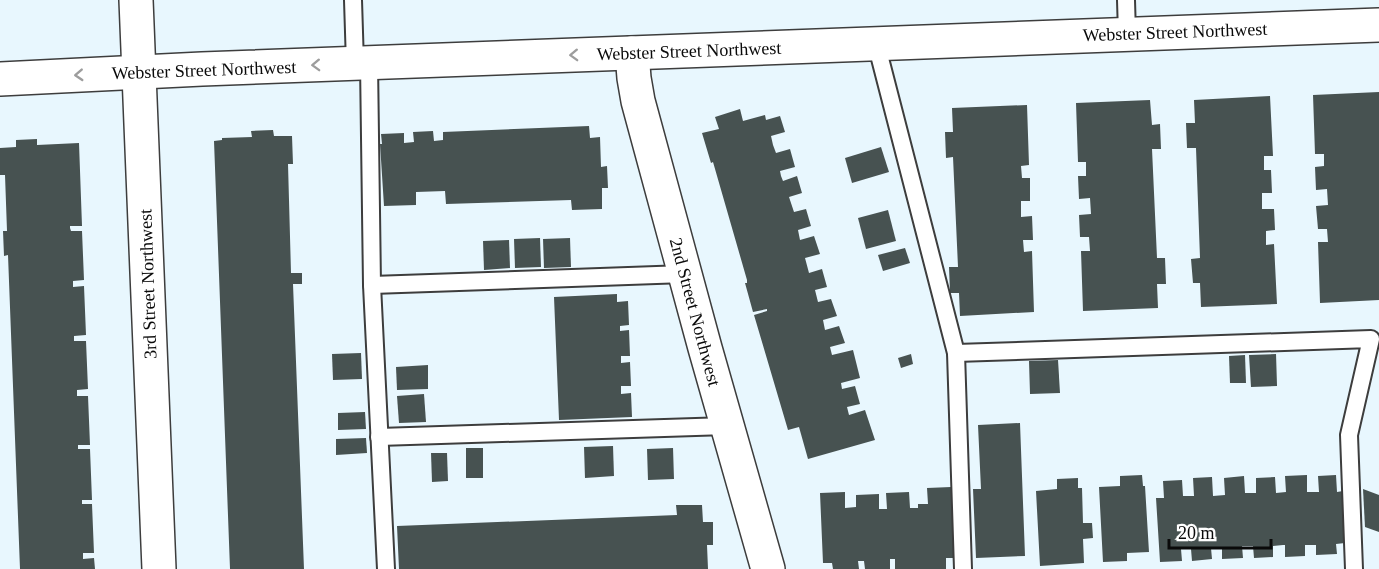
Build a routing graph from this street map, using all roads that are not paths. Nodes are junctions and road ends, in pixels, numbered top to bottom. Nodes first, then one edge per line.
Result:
1 (136, 0) edge
2 (353, 0) edge
3 (1125, 0) edge
4 (1379, 25) edge
5 (1127, 34) junction
6 (876, 43) junction
7 (632, 53) junction
8 (362, 63) junction
9 (139, 72) junction
10 (0, 79) edge
11 (685, 274) junction
12 (372, 285) junction
13 (1375, 335) edge
14 (956, 353) junction
15 (727, 426) junction
16 (379, 437) junction
17 (159, 569) edge
18 (386, 569) edge
19 (768, 569) edge
20 (963, 569) edge
21 (1354, 569) edge

1 - 9 street, 3rd Street Northwest
2 - 8 lane
3 - 5 lane
4 - 5 street, Webster Street Northwest
5 - 6 street, Webster Street Northwest
6 - 7 street, Webster Street Northwest
6 - 14 lane
7 -> 8 street, Webster Street Northwest
7 - 11 street, 2nd Street Northwest
8 -> 9 street, Webster Street Northwest
8 - 12 lane
9 -> 10 street, Webster Street Northwest
9 - 17 street, 3rd Street Northwest
11 - 12 lane
11 - 15 street, 2nd Street Northwest
12 - 16 lane
13 - 14 lane
13 - 21 lane
14 - 20 lane
15 - 16 lane
15 - 19 street, 2nd Street Northwest
16 - 18 lane

